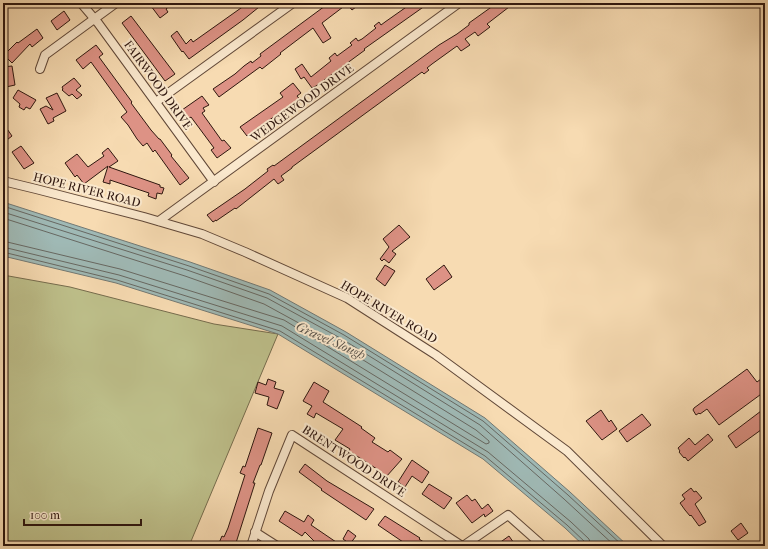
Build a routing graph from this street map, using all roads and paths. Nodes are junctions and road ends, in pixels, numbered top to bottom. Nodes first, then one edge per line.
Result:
1 (81, 3) edge
2 (116, 3) edge
3 (293, 3) edge
4 (459, 3) edge
5 (94, 18) junction
6 (40, 69) dead end
7 (156, 102) junction
8 (3, 181) edge
9 (214, 182) junction
10 (159, 221) junction
11 (255, 532) junction
12 (250, 546) edge
13 (277, 546) edge
14 (463, 546) edge
15 (543, 546) edge
16 (663, 546) edge

1 - 5 street, FAIRWOOD DRIVE
2 - 5 street
3 - 7 street
4 - 9 street, WEDGEWOOD DRIVE
5 - 6 street
5 - 7 street, FAIRWOOD DRIVE
7 - 9 street, FAIRWOOD DRIVE
8 - 10 street, HOPE RIVER ROAD
9 - 10 street, WEDGEWOOD DRIVE
10 - 16 street, HOPE RIVER ROAD
11 - 12 street, BRENTWOOD DRIVE
11 - 13 street
11 - 14 street, BRENTWOOD DRIVE
14 - 15 street

